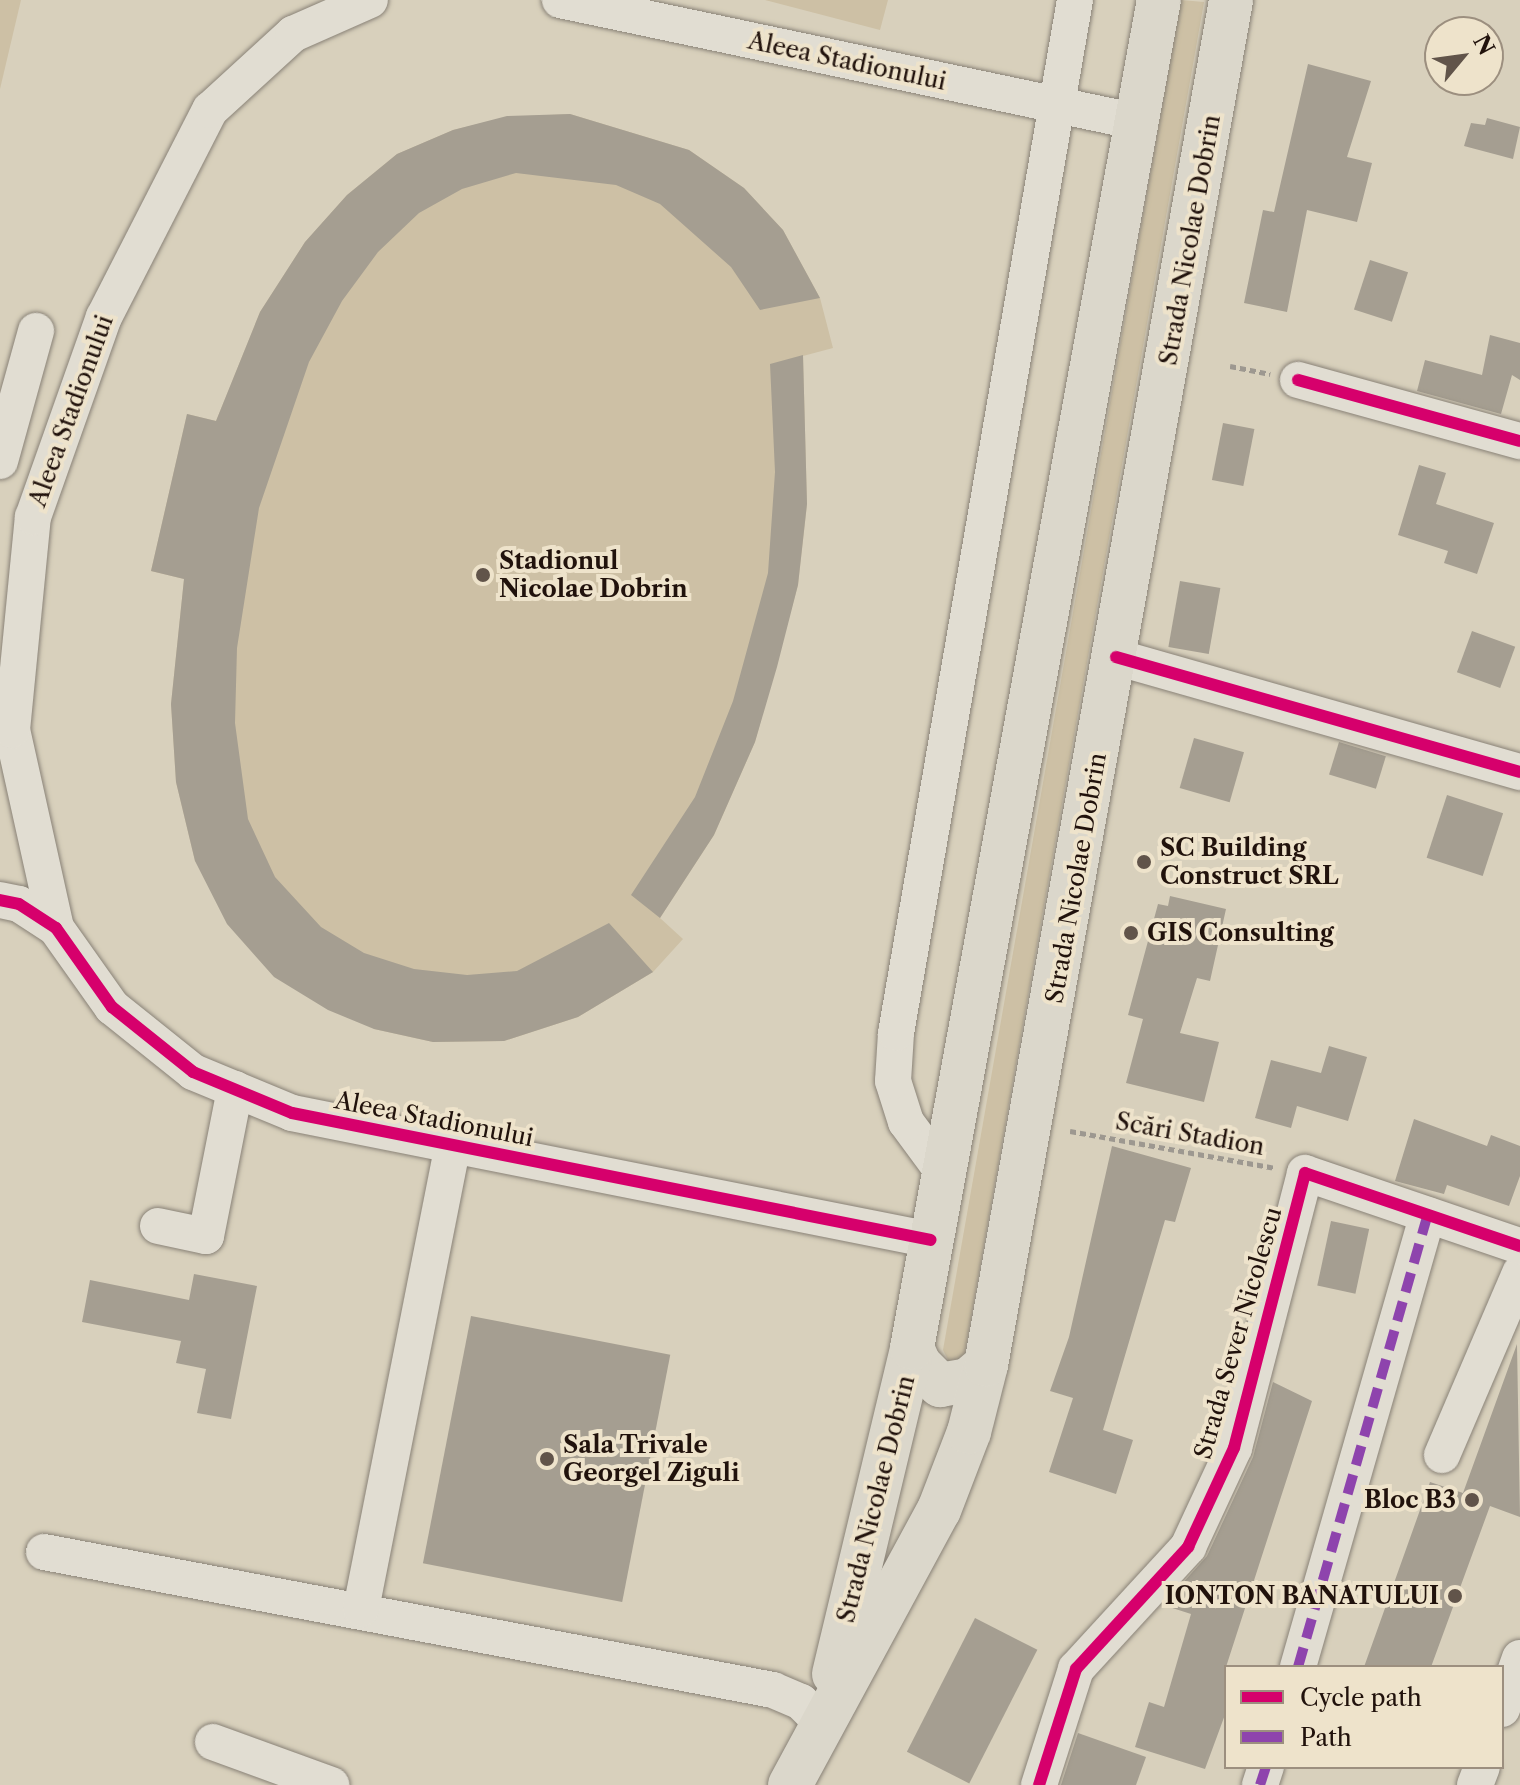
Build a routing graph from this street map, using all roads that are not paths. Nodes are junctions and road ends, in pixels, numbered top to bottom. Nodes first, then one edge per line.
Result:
1 (370, 0) edge
2 (560, 0) edge
3 (1075, 0) edge
4 (1159, 0) edge
5 (1230, 1) edge
6 (1056, 105) junction
7 (1133, 121) junction
8 (36, 331) dead end
9 (1298, 380) road end
10 (1520, 441) edge
11 (0, 461) edge
12 (12, 609) edge
13 (1116, 657) junction
14 (1520, 772) edge
15 (0, 900) edge
16 (56, 928) junction
17 (235, 1089) junction
18 (453, 1145) junction
19 (943, 1172) junction
20 (1428, 1215) junction
21 (158, 1226) dead end
22 (931, 1240) junction
23 (1520, 1246) edge
24 (1520, 1273) edge
25 (912, 1348) junction
26 (986, 1365) junction
27 (1442, 1455) dead end
28 (44, 1552) dead end
29 (361, 1609) junction
30 (1520, 1658) edge
31 (1299, 1665) edge
32 (1504, 1703) edge
33 (822, 1723) junction
34 (213, 1742) dead end
35 (331, 1785) edge
36 (790, 1785) edge
37 (1039, 1785) edge

1 - 12 street, Aleea Stadionului
2 - 6 street, Aleea Stadionului
3 - 6 street
4 - 7 main road, Strada Nicolae Dobrin
5 - 13 main road, Strada Nicolae Dobrin
6 - 7 street, Aleea Stadionului
6 - 19 street
7 - 19 main road, Strada Nicolae Dobrin
8 - 11 street
9 - 10 street
12 - 16 street, Aleea Stadionului
13 - 14 street
13 - 26 main road, Strada Nicolae Dobrin
15 - 16 street, Aleea Stadionului
16 - 17 street, Aleea Stadionului
17 - 18 street, Aleea Stadionului
17 - 21 street
18 - 22 street, Aleea Stadionului
18 - 29 street
19 - 22 main road, Strada Nicolae Dobrin
20 - 23 street
20 - 31 street
20 - 37 street, Strada Sever Nicolescu
22 - 25 main road, Strada Nicolae Dobrin
24 - 27 street
25 - 26 main road
25 - 33 main road, Strada Nicolae Dobrin
26 - 33 main road, Strada Nicolae Dobrin
28 - 29 street
29 - 33 street
30 - 32 street
33 - 36 main road, Strada Nicolae Dobrin
34 - 35 street

